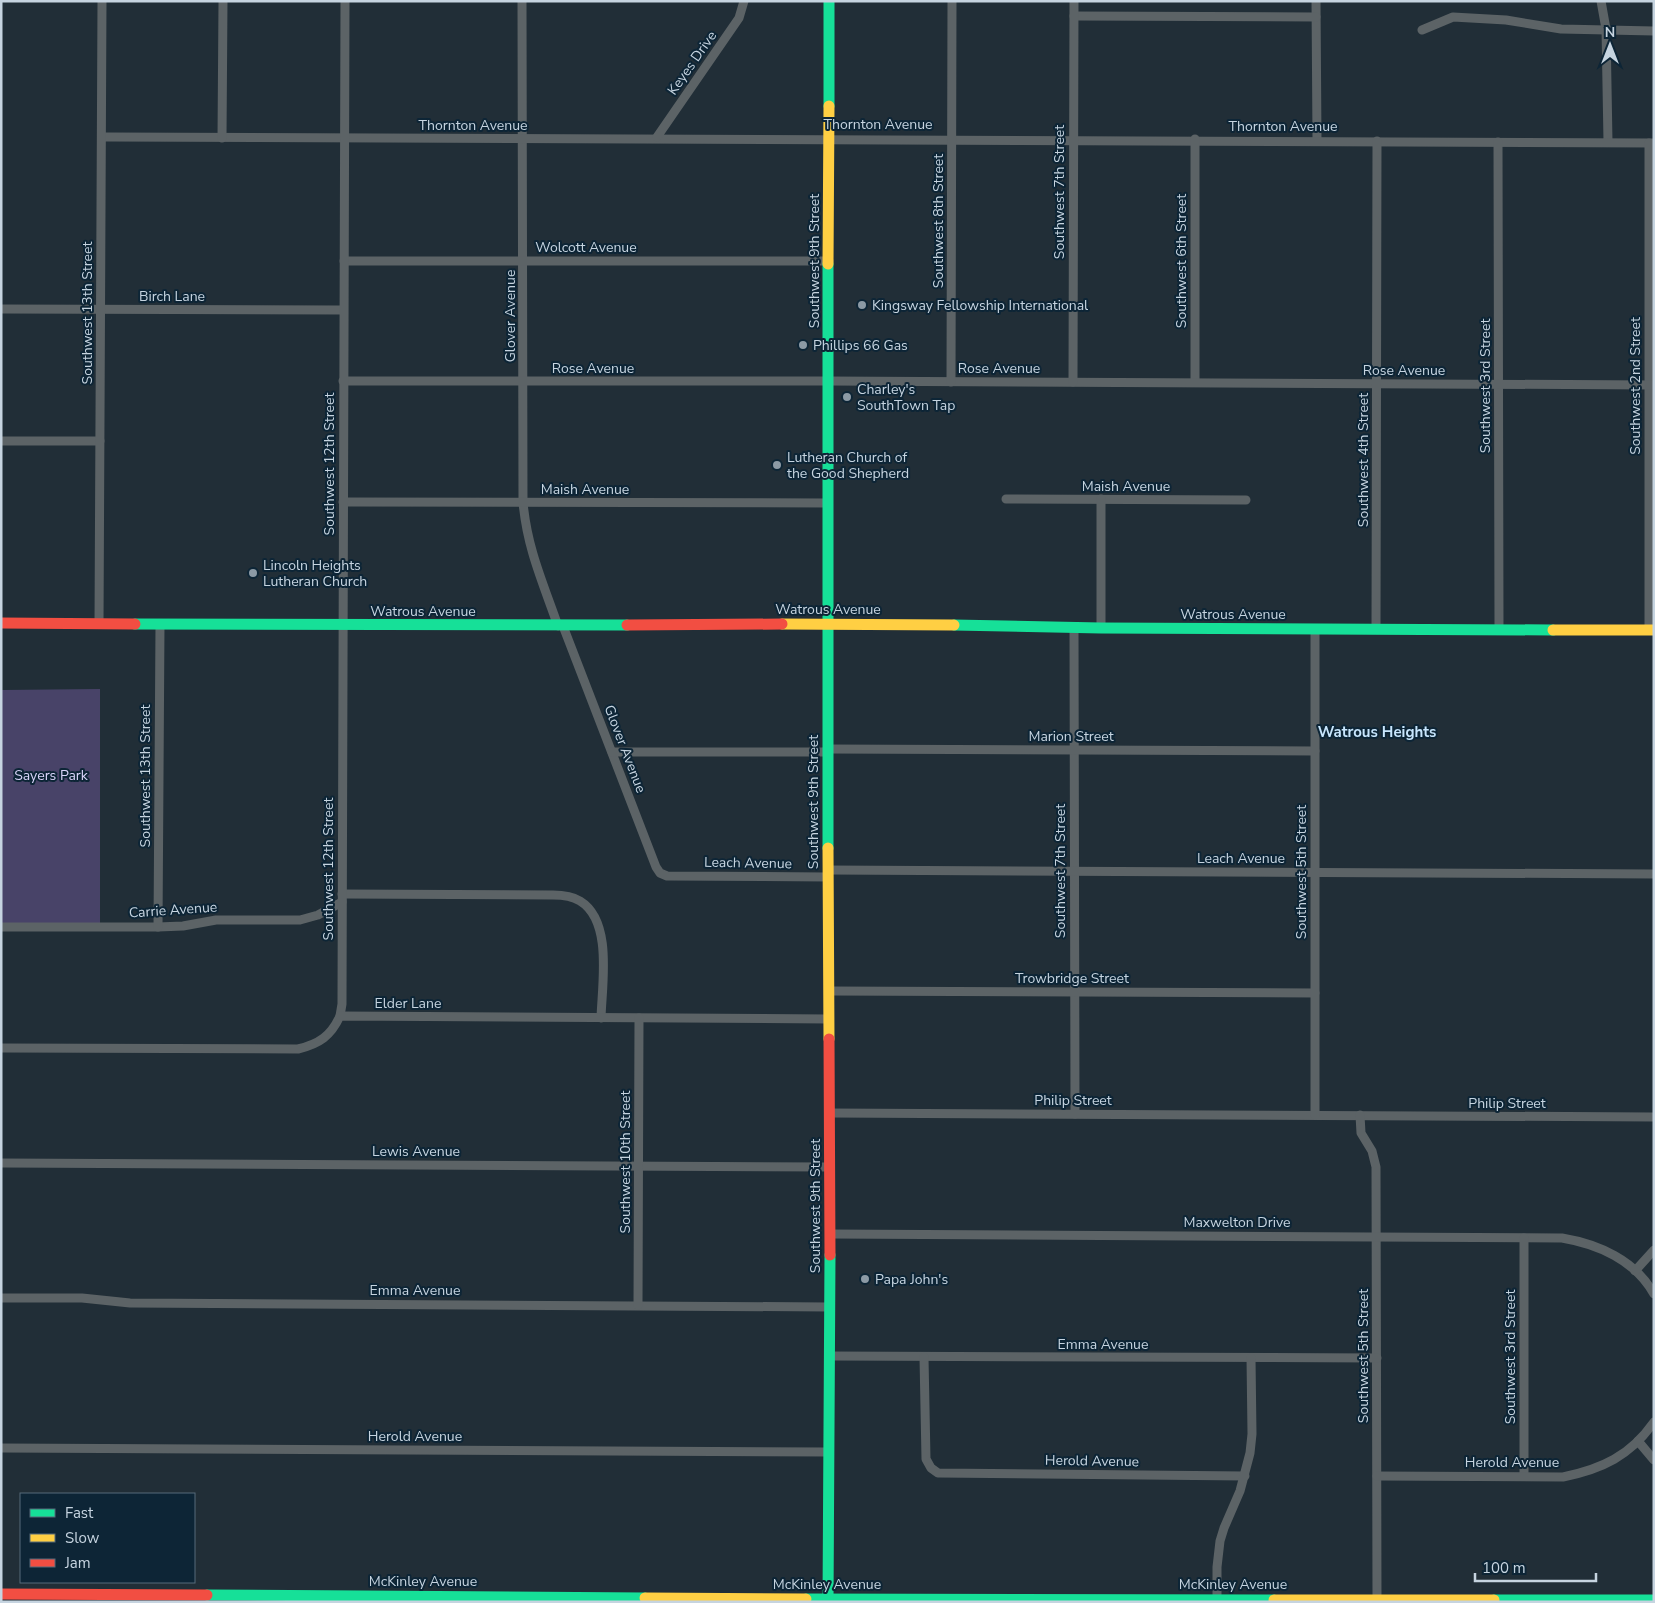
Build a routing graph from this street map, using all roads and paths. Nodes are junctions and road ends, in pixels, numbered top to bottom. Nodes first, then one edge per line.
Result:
1 (102, 1) edge
2 (223, 1) edge
3 (345, 1) edge
4 (522, 1) edge
5 (744, 1) edge
6 (829, 1) edge
7 (952, 1) edge
8 (1074, 1) edge
9 (1316, 1) edge
10 (1601, 1) edge
11 (1074, 16) junction
12 (1316, 17) junction
13 (1606, 29) junction
14 (1422, 30) dead end
15 (1654, 31) edge
16 (657, 137) junction
17 (829, 137) junction
18 (102, 138) junction
19 (222, 138) junction
20 (344, 138) junction
21 (952, 138) junction
22 (523, 139) junction
23 (1073, 139) junction
24 (1195, 140) junction
25 (1317, 140) junction
26 (1377, 141) junction
27 (1498, 142) junction
28 (1608, 142) junction
29 (1651, 143) edge
30 (524, 260) junction
31 (829, 260) junction
32 (344, 261) junction
33 (1, 308) edge
34 (101, 310) junction
35 (343, 310) junction
36 (343, 381) junction
37 (828, 381) junction
38 (524, 382) junction
39 (951, 382) junction
40 (1073, 382) junction
41 (1195, 382) junction
42 (1377, 383) junction
43 (1499, 384) junction
44 (1651, 385) edge
45 (1, 441) edge
46 (100, 441) junction
47 (1006, 499) dead end
48 (1101, 499) junction
49 (1246, 500) dead end
50 (343, 502) junction
51 (523, 502) junction
52 (828, 503) junction
53 (828, 623) junction
54 (1, 624) edge
55 (99, 624) junction
56 (160, 624) junction
57 (342, 626) junction
58 (560, 626) junction
59 (1074, 628) junction
60 (1101, 628) junction
61 (1315, 629) junction
62 (1376, 630) junction
63 (1499, 630) junction
64 (1651, 630) edge
65 (1074, 750) junction
66 (827, 751) junction
67 (1315, 751) junction
68 (612, 752) junction
69 (1074, 871) junction
70 (1315, 872) junction
71 (828, 874) junction
72 (1654, 874) edge
73 (667, 876) joint
74 (342, 898) junction
75 (1, 927) edge
76 (158, 928) junction
77 (829, 991) junction
78 (1074, 992) junction
79 (1315, 993) junction
80 (340, 1016) junction
81 (601, 1018) junction
82 (638, 1018) junction
83 (829, 1019) junction
84 (1, 1048) edge
85 (830, 1113) junction
86 (1074, 1114) junction
87 (1315, 1115) junction
88 (1360, 1115) junction
89 (1654, 1117) edge
90 (1, 1163) edge
91 (638, 1166) junction
92 (830, 1166) junction
93 (830, 1234) junction
94 (1377, 1236) junction
95 (1524, 1238) junction
96 (1654, 1250) edge
97 (1635, 1271) junction
98 (1654, 1294) edge
99 (1, 1298) edge
100 (638, 1306) junction
101 (829, 1306) junction
102 (829, 1356) junction
103 (924, 1357) junction
104 (1251, 1358) junction
105 (1377, 1358) junction
106 (1654, 1422) edge
107 (1638, 1441) junction
108 (1, 1448) edge
109 (829, 1452) junction
110 (1654, 1460) edge
111 (1245, 1476) junction
112 (1376, 1476) junction
113 (1524, 1476) junction
114 (1, 1594) edge
115 (96, 1598) edge
116 (341, 1599) edge
117 (584, 1600) edge
118 (828, 1600) edge
119 (971, 1600) edge
120 (1376, 1600) junction
121 (1654, 1600) edge
122 (1217, 1601) edge
123 (1317, 1601) edge
124 (1525, 1601) edge

1 - 18 street, Southwest 13th Street
2 - 19 street
3 - 20 street, Southwest 12th Street
4 - 22 street, Glover Avenue
5 - 16 street, Keyes Drive
6 - 17 main road, Southwest 9th Street
7 - 21 street, Southwest 8th Street
8 - 11 street, Southwest 7th Street
9 - 12 street
10 - 13 street
11 - 12 street
11 - 23 street, Southwest 7th Street
12 - 25 street
13 - 14 street
13 - 15 street
13 - 28 street
16 - 17 street, Thornton Avenue
16 - 22 street, Thornton Avenue
17 - 21 street, Thornton Avenue
17 - 31 main road, Southwest 9th Street
18 - 19 street, Thornton Avenue
18 - 34 street, Southwest 13th Street
19 - 20 street, Thornton Avenue
20 - 22 street, Thornton Avenue
20 - 32 street, Southwest 12th Street
21 - 23 street, Thornton Avenue
21 - 39 street, Southwest 8th Street
22 - 30 street, Glover Avenue
23 - 24 street, Thornton Avenue
23 - 40 street, Southwest 7th Street
24 - 25 street, Thornton Avenue
24 - 41 street, Southwest 6th Street
25 - 26 street, Thornton Avenue
26 - 27 street, Thornton Avenue
26 - 42 street, Southwest 4th Street
27 - 28 street, Thornton Avenue
27 - 43 street, Southwest 3rd Street
28 - 29 street, Thornton Avenue
29 - 44 street, Southwest 2nd Street
30 - 31 street, Wolcott Avenue
30 - 32 street, Wolcott Avenue
30 - 38 street, Glover Avenue
31 - 37 main road, Southwest 9th Street
32 - 35 street, Southwest 12th Street
33 - 34 street, Birch Lane
34 - 35 street, Birch Lane
34 - 46 street, Southwest 13th Street
35 - 36 street, Southwest 12th Street
36 - 38 street, Rose Avenue
36 - 50 street, Southwest 12th Street
37 - 38 street, Rose Avenue
37 - 39 street, Rose Avenue
37 - 52 main road, Southwest 9th Street
38 - 51 street, Glover Avenue
39 - 40 street, Rose Avenue
40 - 41 street, Rose Avenue
41 - 42 street, Rose Avenue
42 - 43 street, Rose Avenue
42 - 62 street, Southwest 4th Street
43 - 44 street, Rose Avenue
43 - 63 street, Southwest 3rd Street
44 - 64 street, Southwest 2nd Street
45 - 46 street
46 - 55 street, Southwest 13th Street
47 - 48 street, Maish Avenue
48 - 49 street, Maish Avenue
48 - 60 street
50 - 51 street, Maish Avenue
50 - 57 street, Southwest 12th Street
51 - 52 street, Maish Avenue
51 - 58 street, Glover Avenue
52 - 53 main road, Southwest 9th Street
53 - 58 main road, Watrous Avenue
53 - 59 main road, Watrous Avenue
53 - 66 main road, Southwest 9th Street
54 - 55 main road, Watrous Avenue
55 - 56 main road, Watrous Avenue
56 - 57 main road, Watrous Avenue
56 - 76 street, Southwest 13th Street
57 - 58 main road, Watrous Avenue
57 - 74 street, Southwest 12th Street
58 - 68 street, Glover Avenue
59 - 60 main road, Watrous Avenue
59 - 65 street, Southwest 7th Street
60 - 61 main road, Watrous Avenue
61 - 62 main road, Watrous Avenue
61 - 67 street, Southwest 5th Street
62 - 63 main road, Watrous Avenue
63 - 64 main road, Watrous Avenue
65 - 66 street, Marion Street
65 - 67 street, Marion Street
65 - 69 street, Southwest 7th Street
66 - 68 street, Marion Street
66 - 71 main road, Southwest 9th Street
67 - 70 street, Southwest 5th Street
68 - 73 street, Glover Avenue
69 - 70 street, Leach Avenue
69 - 71 street, Leach Avenue
69 - 78 street, Southwest 7th Street
70 - 72 street, Leach Avenue
70 - 79 street, Southwest 5th Street
71 - 73 street, Leach Avenue
71 - 77 main road, Southwest 9th Street
74 - 76 street, Carrie Avenue
74 - 80 street, Southwest 12th Street
74 - 81 street, Carrie Avenue
75 - 76 street, Carrie Avenue
77 - 78 street, Trowbridge Street
77 - 83 main road, Southwest 9th Street
78 - 79 street, Trowbridge Street
78 - 86 street, Southwest 7th Street
79 - 87 street, Southwest 5th Street
80 - 81 street, Elder Lane
80 - 84 street
81 - 82 street, Elder Lane
82 - 83 street, Elder Lane
82 - 91 street, Southwest 10th Street
83 - 85 main road, Southwest 9th Street
85 - 86 street, Philip Street
85 - 92 main road, Southwest 9th Street
86 - 87 street, Philip Street
87 - 88 street, Philip Street
88 - 89 street, Philip Street
88 - 94 street, Southwest 5th Street
90 - 91 street, Lewis Avenue
91 - 92 street, Lewis Avenue
91 - 100 street, Southwest 10th Street
92 - 93 main road, Southwest 9th Street
93 - 94 street, Maxwelton Drive
93 - 101 main road, Southwest 9th Street
94 - 95 street, Maxwelton Drive
94 - 105 street, Southwest 5th Street
95 - 97 street, Maxwelton Drive
95 - 113 street, Southwest 3rd Street
96 - 97 street
97 - 98 street
99 - 100 street, Emma Avenue
100 - 101 street, Emma Avenue
101 - 102 main road, Southwest 9th Street
102 - 103 street, Emma Avenue
102 - 109 main road, Southwest 9th Street
103 - 104 street, Emma Avenue
103 - 111 street, Herold Avenue
104 - 105 street, Emma Avenue
104 - 111 street
105 - 112 street, Southwest 5th Street
106 - 107 street
107 - 110 street
107 - 113 street, Herold Avenue
108 - 109 street, Herold Avenue
109 - 118 main road, Southwest 9th Street
111 - 122 street
112 - 113 street, Herold Avenue
112 - 120 street, Southwest 5th Street
114 - 115 main road, McKinley Avenue
115 - 116 main road, McKinley Avenue
116 - 117 main road, McKinley Avenue
117 - 118 main road, McKinley Avenue
118 - 119 main road, McKinley Avenue
119 - 122 main road, McKinley Avenue
120 - 123 main road, McKinley Avenue
120 - 124 main road, McKinley Avenue
121 - 124 main road, McKinley Avenue
122 - 123 main road, McKinley Avenue

